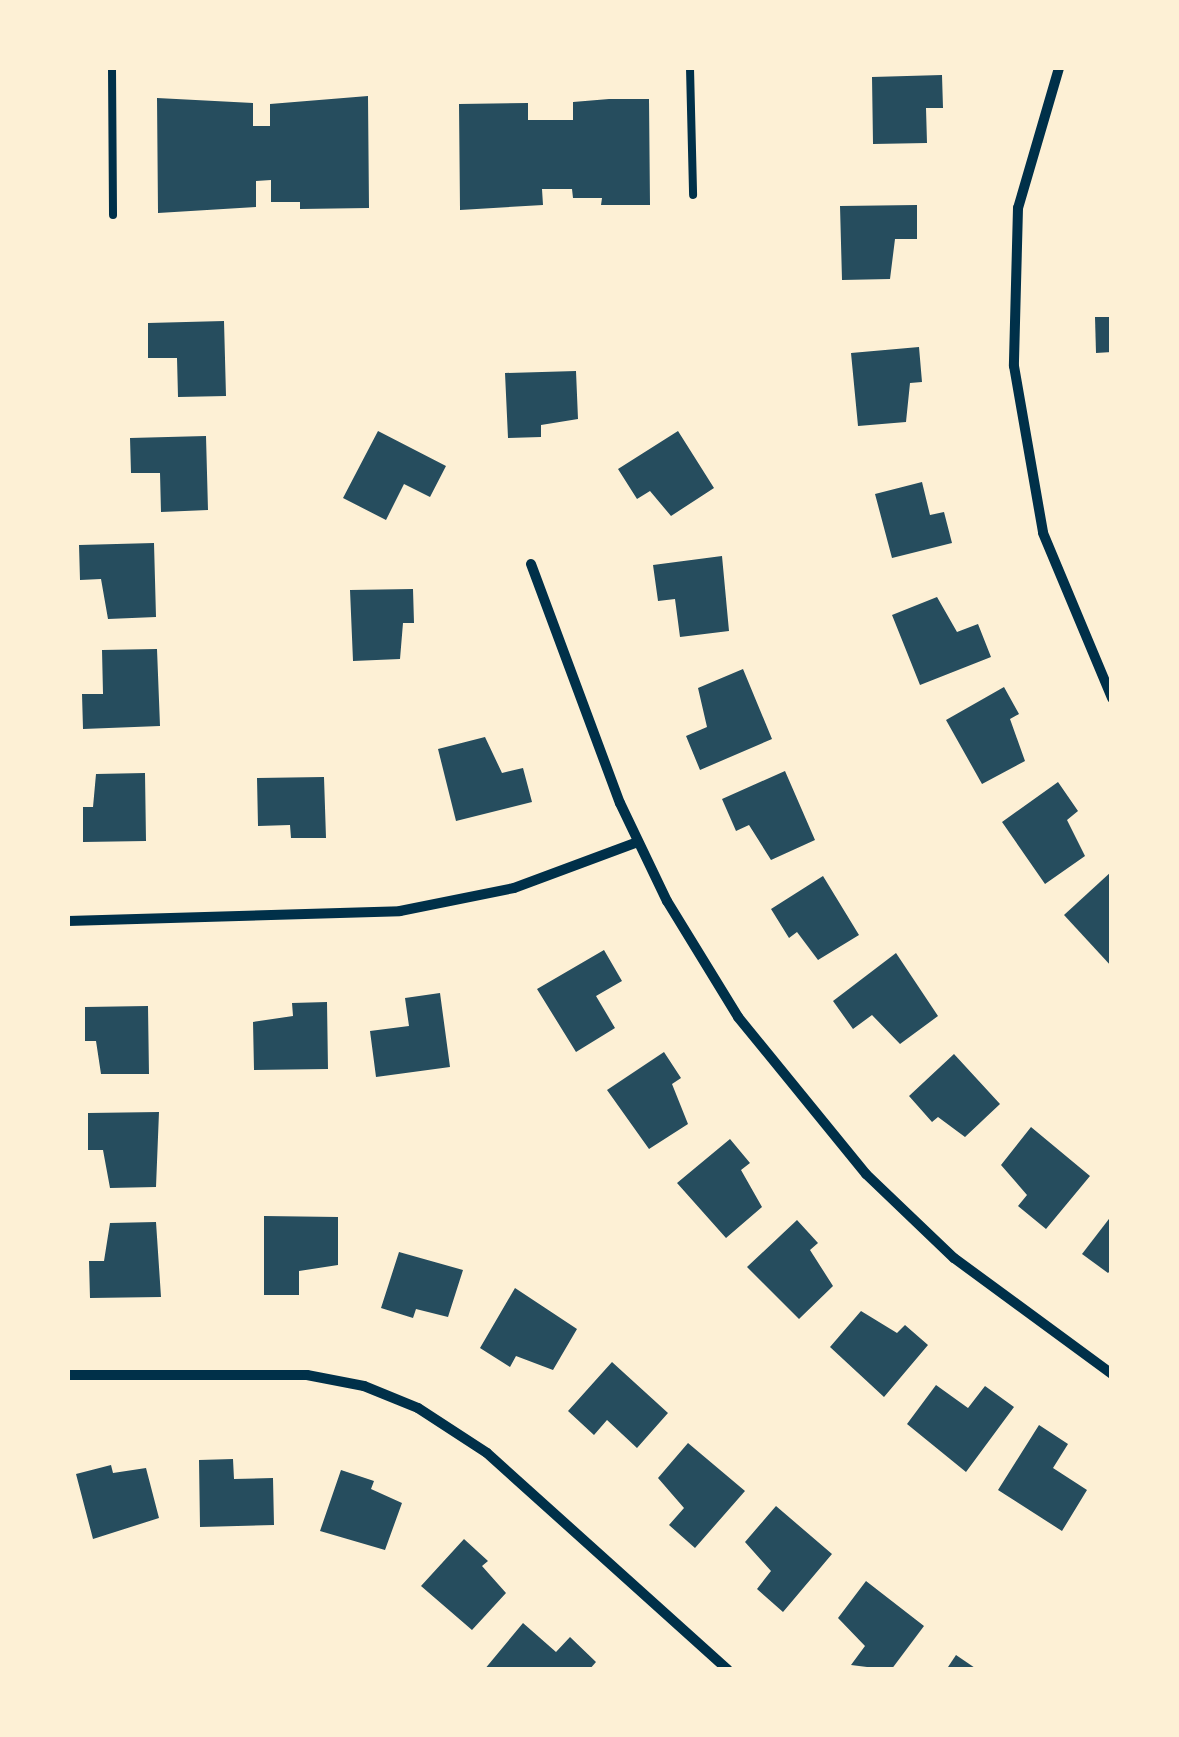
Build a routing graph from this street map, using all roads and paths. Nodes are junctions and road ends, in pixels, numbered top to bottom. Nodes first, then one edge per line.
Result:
1 (112, 68) edge
2 (690, 68) edge
3 (1060, 68) edge
4 (694, 195) dead end
5 (113, 215) dead end
6 (531, 564) dead end
7 (1112, 698) edge
8 (638, 842) junction
9 (68, 921) edge
10 (1112, 1374) edge
11 (68, 1375) edge
12 (728, 1670) edge

1 - 5 lane
2 - 4 lane
3 - 7 street
6 - 8 street
8 - 9 street
8 - 10 street
11 - 12 street

